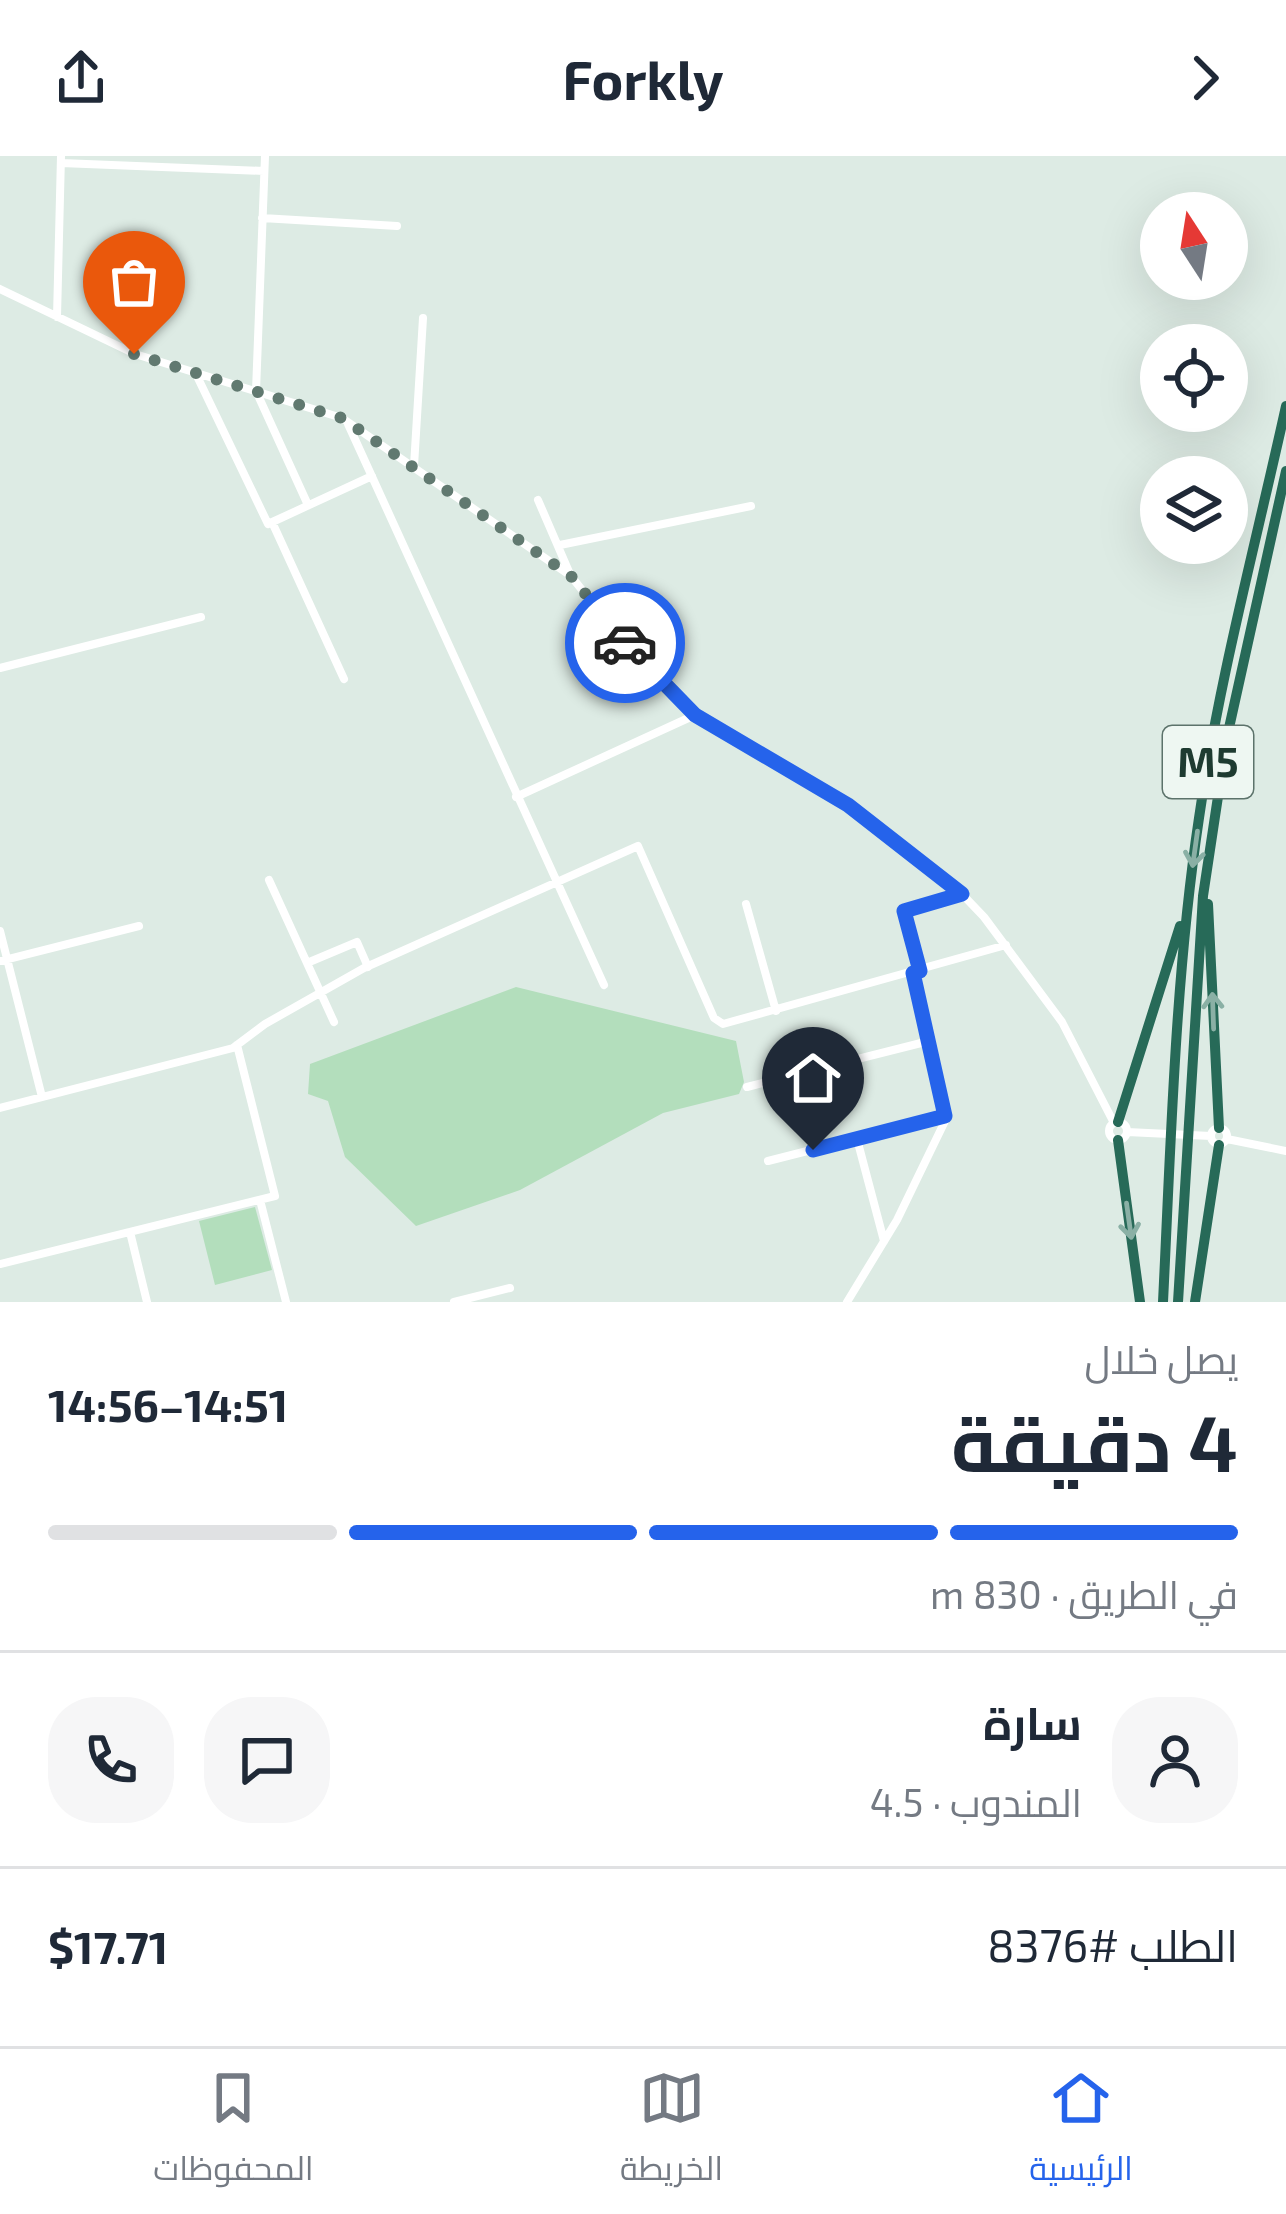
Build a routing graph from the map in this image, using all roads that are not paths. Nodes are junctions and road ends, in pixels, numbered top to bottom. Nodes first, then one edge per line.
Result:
1 (265, 156) edge
2 (61, 159) edge
3 (264, 172) junction
4 (262, 218) junction
5 (397, 226) dead end
6 (0, 289) edge
7 (57, 316) junction
8 (423, 318) dead end
9 (195, 373) junction
10 (256, 392) junction
11 (1286, 406) edge
12 (347, 422) junction
13 (414, 467) junction
14 (1286, 471) edge
15 (372, 476) junction
16 (538, 500) dead end
17 (308, 506) junction
18 (751, 506) dead end
19 (272, 522) junction
20 (560, 545) junction
21 (571, 576) junction
22 (201, 617) dead end
23 (0, 668) edge
24 (344, 679) dead end
25 (695, 715) junction
26 (516, 797) junction
27 (1207, 869) junction
28 (269, 880) dead end
29 (556, 882) junction
30 (962, 894) junction
31 (1188, 899) junction
32 (746, 904) dead end
33 (139, 926) dead end
34 (0, 931) edge
35 (1006, 945) junction
36 (4, 960) edge
37 (307, 963) junction
38 (368, 967) junction
39 (916, 972) junction
40 (604, 985) dead end
41 (321, 992) junction
42 (776, 1011) junction
43 (334, 1022) dead end
44 (929, 1041) junction
45 (237, 1045) junction
46 (747, 1087) dead end
47 (42, 1097) junction
48 (0, 1108) edge
49 (945, 1116) junction
50 (1119, 1129) junction
51 (1219, 1137) junction
52 (857, 1138) junction
53 (1286, 1151) edge
54 (768, 1161) dead end
55 (260, 1200) junction
56 (130, 1232) junction
57 (884, 1241) junction
58 (0, 1264) edge
59 (510, 1288) dead end
60 (147, 1302) edge
61 (286, 1302) edge
62 (454, 1302) edge
63 (847, 1302) edge
64 (1140, 1302) edge
65 (1163, 1302) edge
66 (1178, 1302) edge
67 (1195, 1302) edge

1 - 3 street
2 - 3 street
2 - 7 street
3 - 4 street
4 - 5 street
4 - 10 street
6 - 7 street
7 - 9 street
8 - 13 street
9 - 10 street
9 - 19 street
10 - 12 street
10 - 17 street
11 -> 31 highway, M5
12 - 13 street
12 - 15 street
13 - 21 street
14 - 27 highway, M5
15 - 17 street
15 - 26 street
16 - 20 street
17 - 19 street
18 - 20 street
19 - 24 street
20 - 21 street
21 - 25 street
22 - 23 street
25 - 26 street
25 - 30 street
26 - 29 street
51 -> 27 highway
27 - 66 highway, M5
28 - 37 street
29 - 38 street
29 - 40 street
29 - 42 street
30 - 35 street
30 - 39 street
31 - 50 highway
31 - 65 highway, M5
32 - 42 street
33 - 36 street
34 - 36 street
35 - 39 street
35 - 50 street
36 - 47 street
37 - 38 street
37 - 41 street
38 - 41 street
39 - 42 street
39 - 44 street
41 - 43 street
41 - 45 street
44 - 46 street
44 - 49 street
45 - 47 street
45 - 55 street
47 - 48 street
49 - 52 street
49 - 57 street
50 - 51 street
50 -> 64 highway
51 - 53 street
51 - 67 highway
52 - 54 street
52 - 57 street
55 - 56 street
55 - 61 street
56 - 58 street
56 - 60 street
57 - 63 street
59 - 62 street

